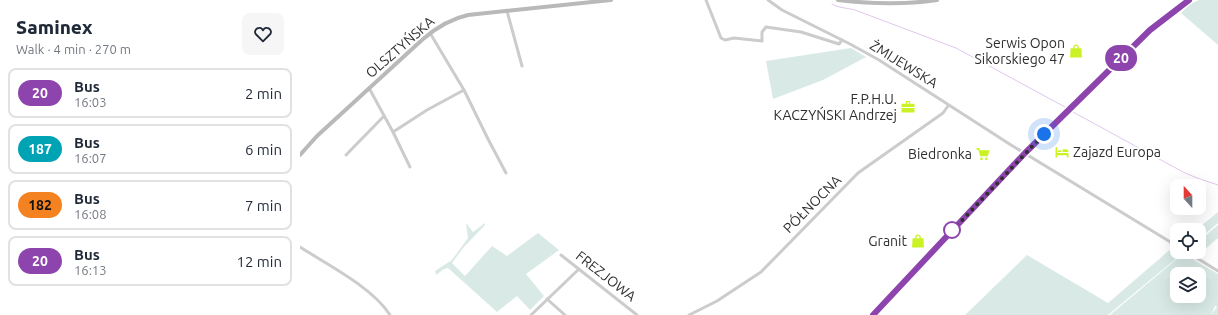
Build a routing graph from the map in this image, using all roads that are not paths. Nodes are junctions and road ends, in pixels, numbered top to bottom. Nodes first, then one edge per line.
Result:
1 (611, 0) edge
2 (706, 0) edge
3 (768, 0) edge
4 (838, 0) edge
5 (937, 0) edge
6 (1189, 0) edge
7 (507, 11) junction
8 (430, 33) junction
9 (842, 40) junction
10 (522, 66) dead end
11 (369, 88) junction
12 (464, 90) junction
13 (948, 106) junction
14 (384, 116) junction
15 (392, 132) junction
16 (1025, 153) junction
17 (300, 155) edge
18 (346, 155) dead end
19 (410, 167) dead end
20 (506, 172) dead end
21 (1170, 242) edge
22 (300, 247) edge
23 (561, 255) dead end
24 (1198, 259) edge
25 (579, 269) junction
26 (1218, 271) edge
27 (547, 299) junction
28 (390, 315) edge
29 (531, 315) edge
30 (565, 315) edge
31 (637, 315) edge
32 (689, 315) edge
33 (873, 315) edge

1 - 7 street, OLSZTYŃSKA
2 - 9 street
3 - 9 street, ŻMIJEWSKA
4 - 5 street
6 - 16 main road
7 - 8 street, OLSZTYŃSKA
7 - 10 street
8 - 11 street, OLSZTYŃSKA
8 - 12 street
9 - 13 street, ŻMIJEWSKA
11 - 14 street
11 - 17 street, OLSZTYŃSKA
12 - 15 street
12 - 20 street
13 - 16 street, ŻMIJEWSKA
13 - 32 street, PÓŁNOCNA
14 - 15 street
14 - 18 street
15 - 19 street
16 - 21 street, ŻMIJEWSKA
16 - 33 main road
22 - 28 street
23 - 25 street, FREZJOWA
24 - 26 street
25 - 27 street
25 - 31 street, FREZJOWA
27 - 29 street
27 - 30 street

